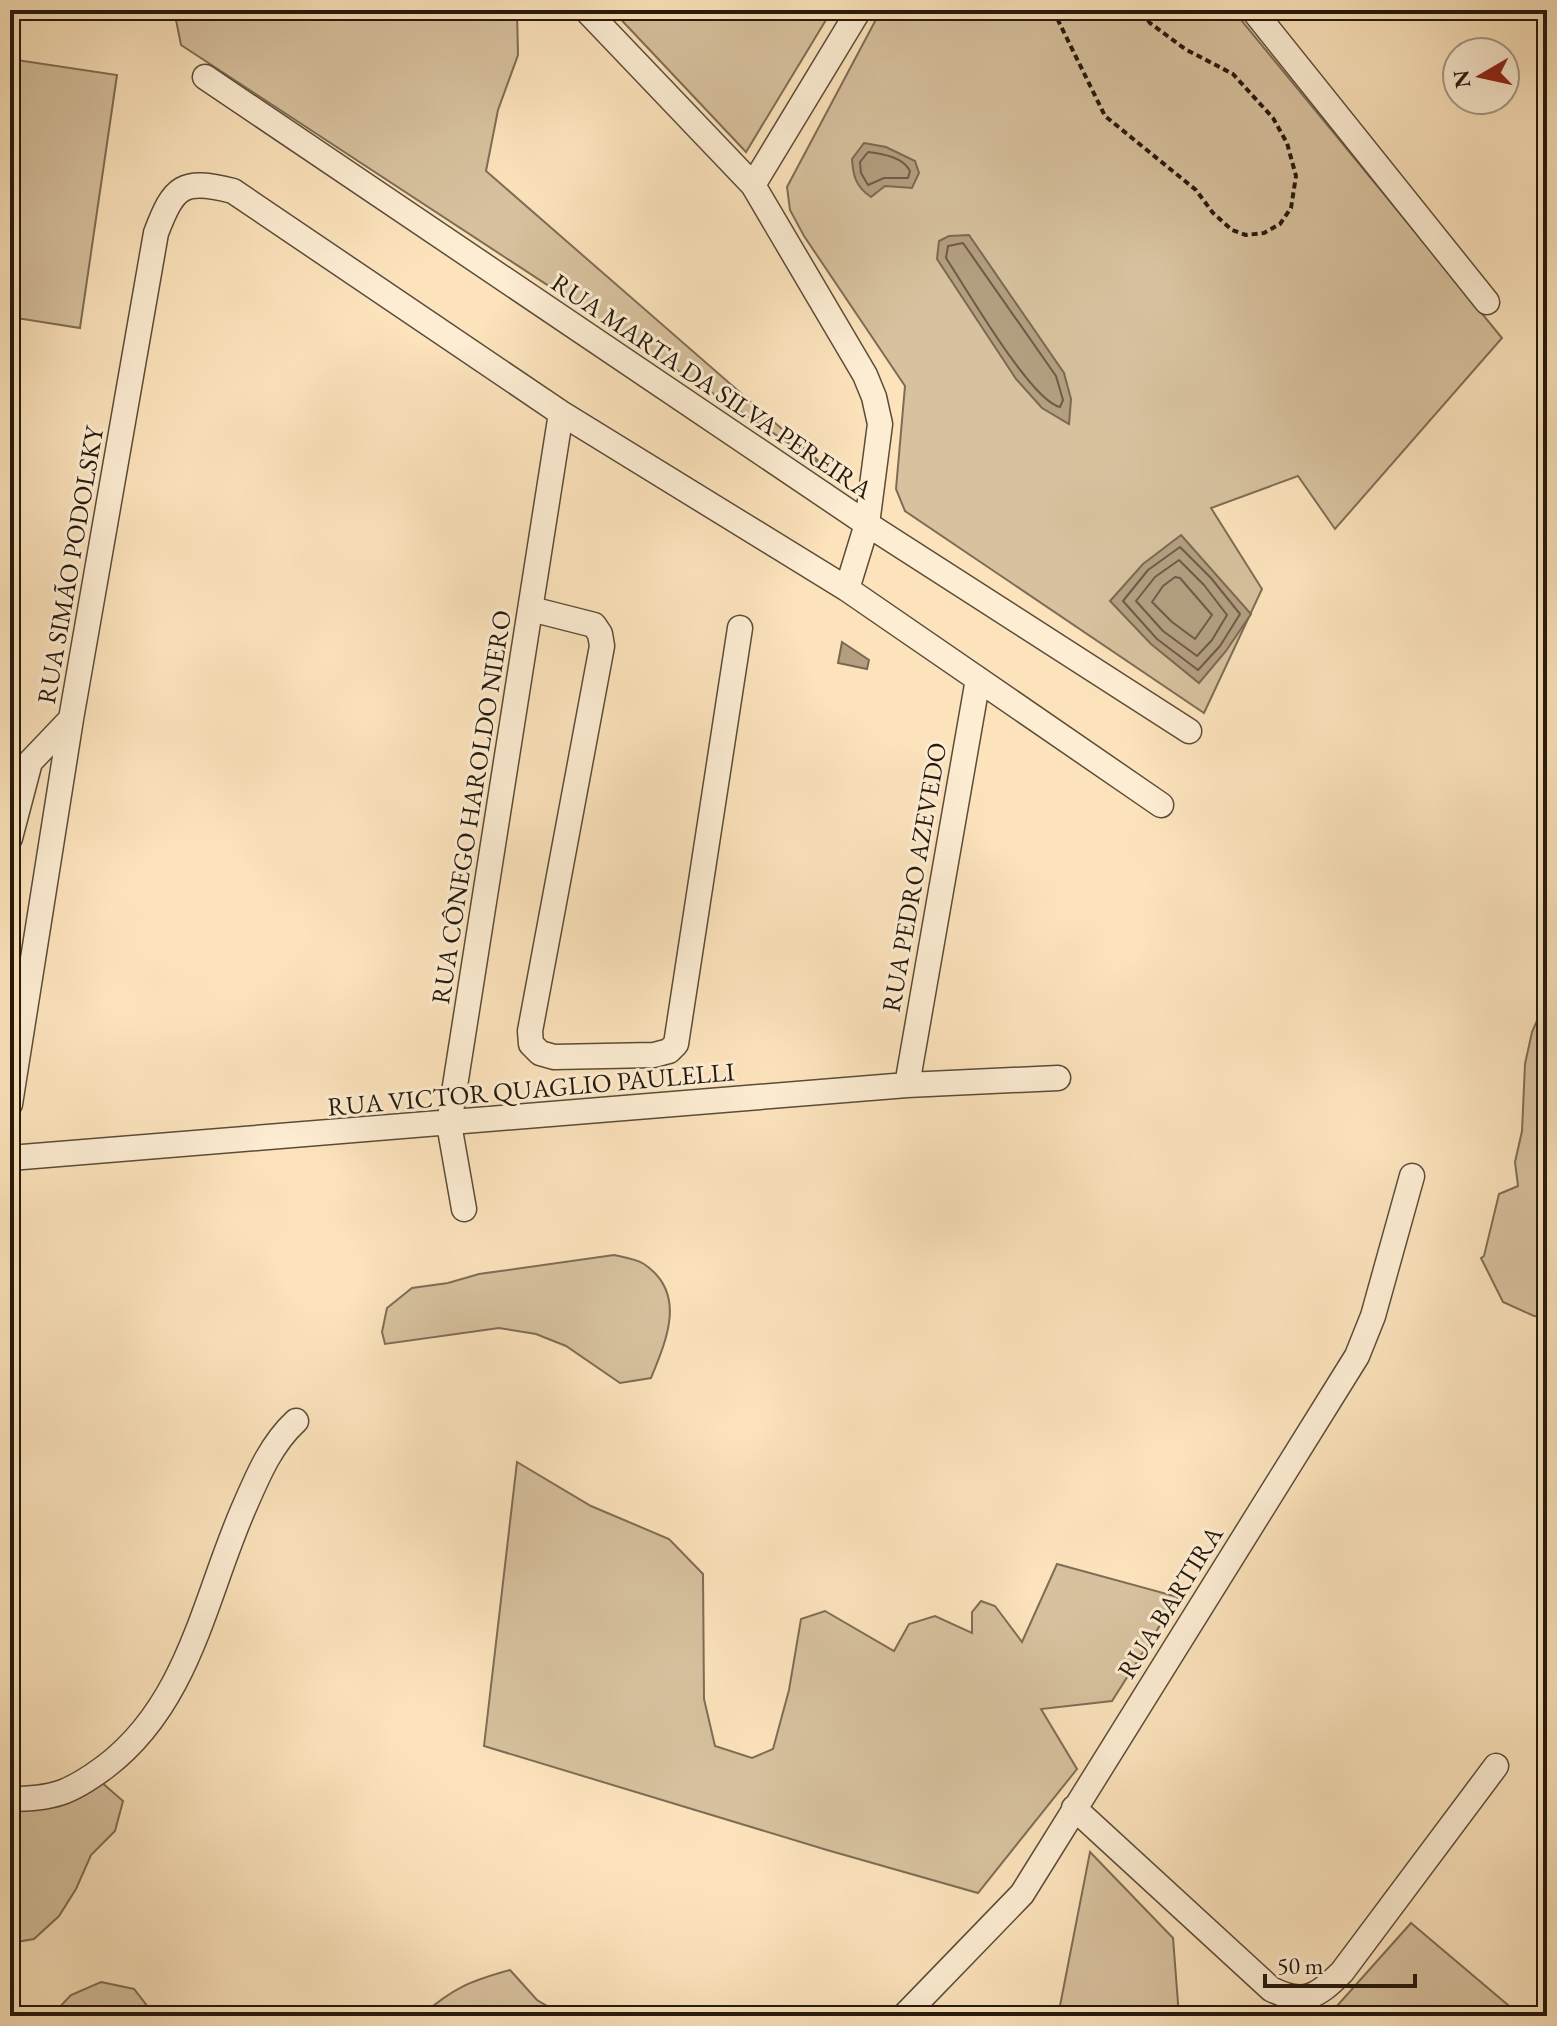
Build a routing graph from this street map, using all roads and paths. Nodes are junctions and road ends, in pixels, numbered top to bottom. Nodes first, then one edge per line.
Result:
1 (586, 10) edge
2 (859, 10) edge
3 (1053, 10) edge
4 (1140, 10) edge
5 (1253, 10) edge
6 (207, 78) dead end
7 (753, 185) junction
8 (1487, 302) dead end
9 (561, 413) junction
10 (867, 524) junction
11 (847, 589) junction
12 (531, 609) junction
13 (740, 628) dead end
14 (978, 679) junction
15 (71, 719) junction
16 (1189, 731) dead end
17 (1161, 805) dead end
18 (10, 838) edge
19 (1058, 1078) dead end
20 (907, 1085) junction
21 (10, 1104) edge
22 (449, 1124) junction
23 (10, 1158) edge
24 (1412, 1176) dead end
25 (464, 1209) dead end
26 (296, 1421) dead end
27 (10, 1751) edge
28 (1496, 1766) dead end
29 (13, 1799) edge
30 (1074, 1808) junction
31 (904, 2016) edge

1 - 7 street
2 - 7 street
3 - 4 path
5 - 8 street
6 - 10 street, RUA MARTA DA SILVA PEREIRA
7 - 10 street
9 - 11 street
9 - 12 street, RUA CÔNEGO HAROLDO NIERO
9 - 15 street, RUA SIMÃO PODOLSKY
10 - 11 street
10 - 16 street, RUA MARTA DA SILVA PEREIRA
11 - 14 street
12 - 13 street
12 - 22 street, RUA CÔNEGO HAROLDO NIERO
14 - 17 street
14 - 20 street, RUA PEDRO AZEVEDO
15 - 18 street
15 - 21 street, RUA SIMÃO PODOLSKY
19 - 20 street, RUA VICTOR QUAGLIO PAULELLI
20 - 22 street, RUA VICTOR QUAGLIO PAULELLI
22 - 23 street, RUA VICTOR QUAGLIO PAULELLI
22 - 25 street, RUA CÔNEGO HAROLDO NIERO
24 - 30 street, RUA BARTIRA
26 - 29 street
27 - 29 path
28 - 30 street
30 - 31 street, RUA BARTIRA

